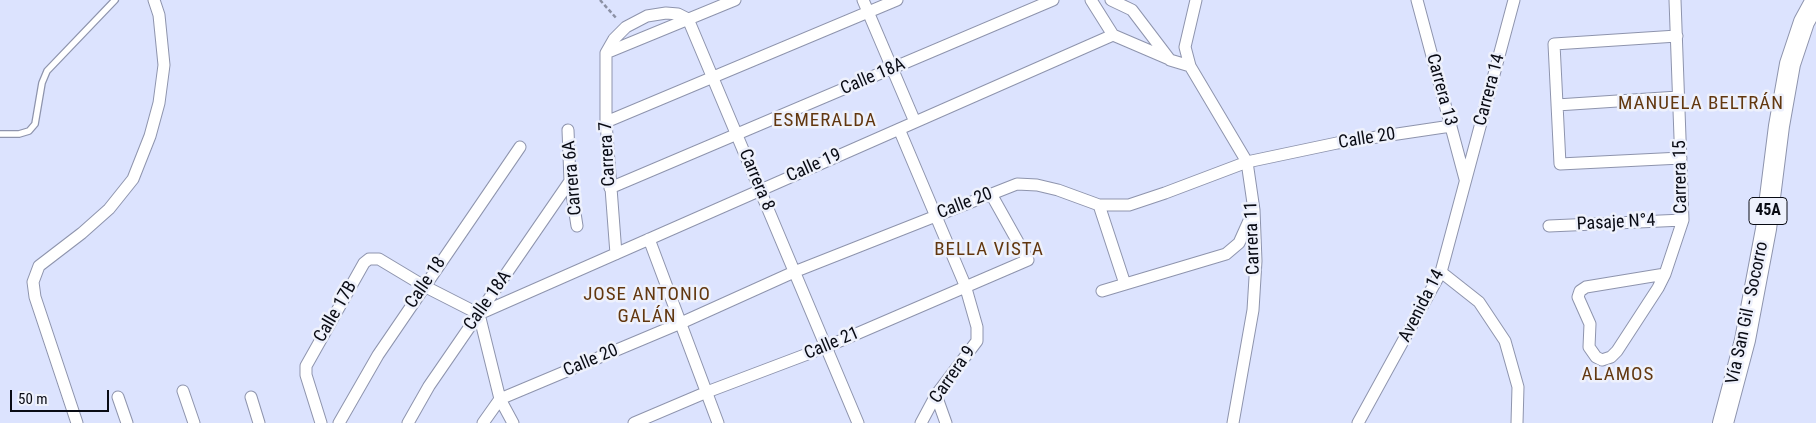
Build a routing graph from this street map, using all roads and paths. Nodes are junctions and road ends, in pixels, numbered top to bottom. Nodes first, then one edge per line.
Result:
1 (115, 0) edge
2 (154, 0) edge
3 (600, 0) edge
4 (735, 0) edge
5 (863, 0) edge
6 (897, 0) edge
7 (1053, 0) edge
8 (1091, 0) edge
9 (1111, 0) edge
10 (1196, 0) edge
11 (1417, 0) edge
12 (1514, 0) edge
13 (1675, 0) edge
14 (1816, 0) edge
15 (868, 12) junction
16 (688, 19) junction
17 (626, 27) junction
18 (1113, 35) junction
19 (1677, 36) junction
20 (606, 53) junction
21 (1170, 60) junction
22 (1190, 66) junction
23 (892, 68) junction
24 (712, 78) junction
25 (1678, 97) junction
26 (1557, 105) junction
27 (606, 122) junction
28 (915, 122) junction
29 (1451, 126) junction
30 (899, 129) junction
31 (568, 130) dead end
32 (0, 134) edge
33 (736, 134) junction
34 (520, 147) dead end
35 (1680, 158) junction
36 (1247, 162) junction
37 (1465, 180) junction
38 (570, 181) junction
39 (610, 188) junction
40 (760, 190) junction
41 (991, 194) junction
42 (1099, 206) junction
43 (1254, 210) junction
44 (936, 216) junction
45 (1683, 220) junction
46 (577, 226) dead end
47 (1549, 226) dead end
48 (649, 239) junction
49 (616, 254) junction
50 (794, 272) junction
51 (1441, 272) junction
52 (1664, 274) junction
53 (1125, 284) junction
54 (965, 285) junction
55 (424, 286) junction
56 (1102, 291) dead end
57 (479, 314) junction
58 (681, 323) junction
59 (826, 347) junction
60 (183, 390) dead end
61 (707, 392) junction
62 (936, 395) junction
63 (118, 397) dead end
64 (251, 397) dead end
65 (500, 399) junction
66 (77, 423) edge
67 (127, 423) edge
68 (194, 423) edge
69 (259, 423) edge
70 (321, 423) edge
71 (339, 423) edge
72 (408, 423) edge
73 (484, 423) edge
74 (512, 423) edge
75 (634, 423) edge
76 (718, 423) edge
77 (858, 423) edge
78 (921, 423) edge
79 (946, 423) edge
80 (1232, 423) edge
81 (1358, 423) edge
82 (1517, 423) edge
83 (1723, 423) edge

1 - 32 lane
2 - 66 street
3 - 17 path
4 - 16 street
5 - 15 street
6 - 15 street
7 - 23 street, Calle 18A
8 - 18 street
9 - 21 street
10 - 22 street
11 - 29 street, Carrera 13
12 - 37 street, Carrera 14
13 - 19 street, Carrera 15
14 - 83 highway, Vía San Gil - Socorro / 45A
15 - 23 street
15 - 24 street
16 - 17 street
16 - 20 street
16 - 24 street, Carrera 8
17 - 20 street
18 - 21 street
18 - 28 street, Calle 19
19 - 25 street, Carrera 15
19 - 26 street
20 - 27 street, Carrera 7
21 - 22 street
22 - 36 street, Carrera 11
23 - 28 street
23 - 33 street, Calle 18A
24 - 27 street
24 - 33 street, Carrera 8
25 - 26 street
25 - 35 street, Carrera 15
26 - 35 street
27 - 39 street, Carrera 7
28 - 30 street, Calle 19
29 - 36 street, Calle 20
29 - 37 street, Carrera 13
30 - 40 street, Calle 19
30 - 44 street, Carrera 9
31 - 38 street, Carrera 6A
33 - 39 street, Calle 18A
33 - 40 street, Carrera 8
34 - 55 street, Calle 18
35 - 45 street, Carrera 15
36 - 42 street, Calle 20
36 - 43 street, Carrera 11
37 - 51 street, Avenida 14
38 - 46 street, Carrera 6A
38 - 57 street, Calle 18A
39 - 49 street, Carrera 7
40 - 48 street, Calle 19
40 - 50 street, Carrera 8
41 - 42 street, Calle 20
41 - 44 street, Calle 20
41 - 54 street, Calle 21
42 - 53 street
43 - 53 street
43 - 80 street, Carrera 11
44 - 50 street, Calle 20
44 - 54 street, Carrera 9
45 - 47 street, Pasaje N°4
45 - 52 street, Carrera 15
48 - 49 street, Calle 19
48 - 58 street
49 - 57 street, Calle 19
50 - 58 street, Calle 20
50 - 59 street, Carrera 8
51 - 81 street, Avenida 14
51 - 82 street
52 - 52 street, Carrera 15
53 - 56 street
54 - 59 street, Calle 21
54 - 62 street, Carrera 9
55 - 57 street
55 - 70 street, Calle 17B
55 - 71 street, Calle 18
57 - 65 street
57 - 72 street, Calle 18A
58 - 61 street
58 - 65 street, Calle 20
59 - 61 street, Calle 21
59 - 77 street, Carrera 8
60 - 68 street
61 - 75 street, Calle 21
61 - 76 street
62 - 78 street, Carrera 9
62 - 79 street
63 - 67 street
64 - 69 street
65 - 73 street
65 - 74 street

